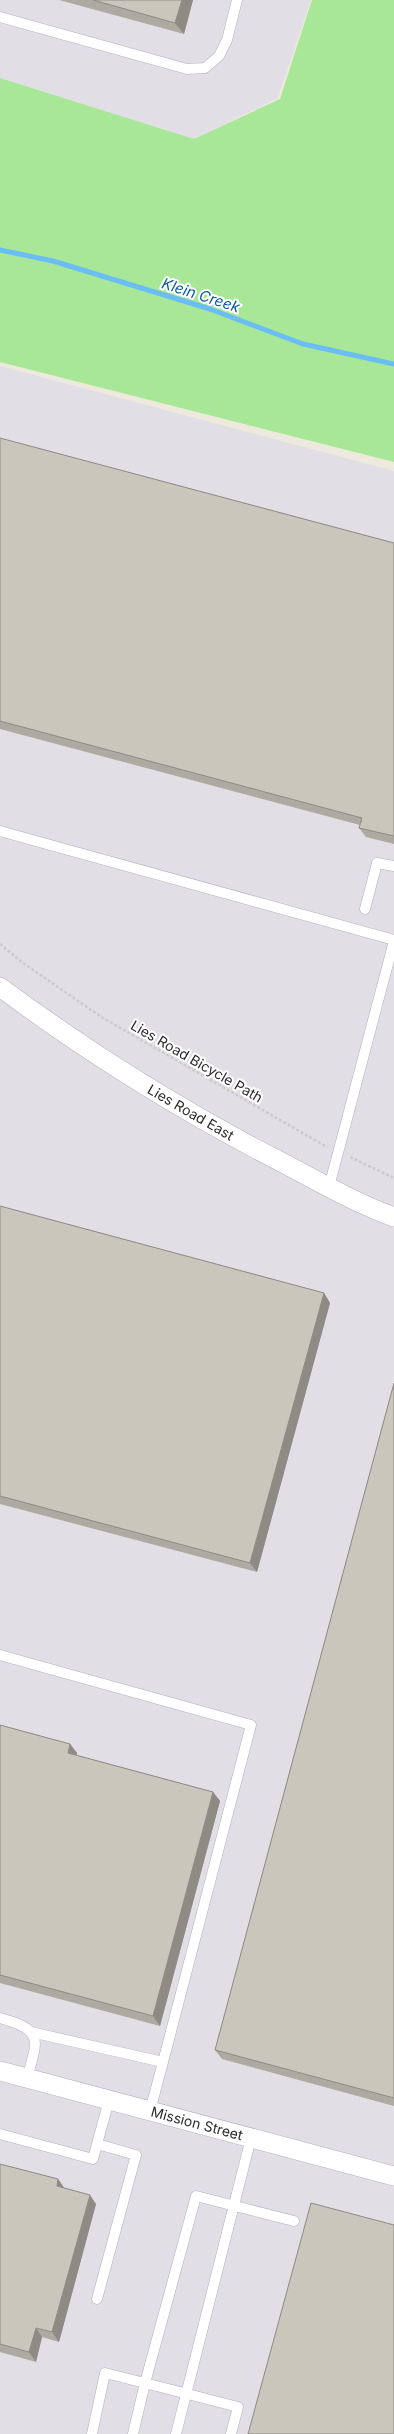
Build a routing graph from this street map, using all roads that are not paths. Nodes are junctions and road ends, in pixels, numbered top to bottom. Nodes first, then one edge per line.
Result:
1 (237, 0) edge
2 (0, 17) edge
3 (0, 831) edge
4 (394, 866) edge
5 (365, 908) dead end
6 (394, 940) edge
7 (0, 987) edge
8 (329, 1187) junction
9 (394, 1217) edge
10 (0, 1655) edge
11 (0, 2018) edge
12 (31, 2032) junction
13 (163, 2062) junction
14 (0, 2071) edge
15 (27, 2078) junction
16 (109, 2100) junction
17 (150, 2111) junction
18 (0, 2134) edge
19 (251, 2138) junction
20 (97, 2144) junction
21 (394, 2176) edge
22 (233, 2206) junction
23 (294, 2221) dead end
24 (97, 2299) dead end
25 (145, 2383) junction
26 (187, 2393) junction
27 (92, 2434) edge
28 (133, 2434) edge
29 (176, 2434) edge
30 (231, 2434) edge

1 - 2 lane
3 - 6 lane
4 - 5 lane
6 - 8 lane
7 - 8 street, Lies Road East
8 - 9 street, Lies Road East
10 - 13 lane
11 - 12 lane
12 - 13 lane
12 - 15 lane
13 - 17 lane
14 - 15 street, Mission Street
15 - 16 street, Mission Street
16 - 17 street, Mission Street
16 - 20 lane
17 - 19 street, Mission Street
18 - 20 lane
19 - 21 street, Mission Street
19 - 22 lane
20 - 24 lane
22 - 23 lane
22 - 25 lane
22 - 26 lane
25 - 26 lane
25 - 27 lane
25 - 28 lane
26 - 29 lane
26 - 30 lane

